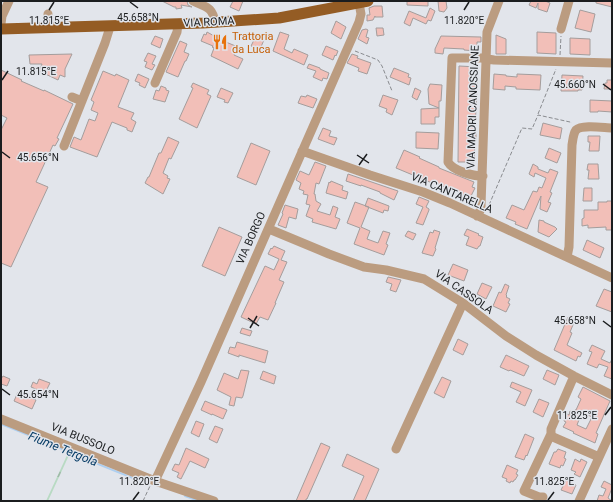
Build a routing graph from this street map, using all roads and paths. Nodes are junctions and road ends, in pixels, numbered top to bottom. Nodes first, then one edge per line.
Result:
1 (9, 1) edge
2 (193, 1) edge
3 (499, 1) edge
4 (569, 1) edge
5 (364, 2) edge
6 (48, 14) dead end
7 (215, 23) junction
8 (1, 24) edge
9 (178, 24) junction
10 (110, 27) junction
11 (48, 28) junction
12 (561, 28) joint
13 (1, 30) edge
14 (347, 48) junction
15 (560, 57) dead end
16 (486, 59) junction
17 (612, 64) edge
18 (556, 69) dead end
19 (155, 84) dead end
20 (392, 90) dead end
21 (72, 97) dead end
22 (82, 101) junction
23 (538, 114) junction
24 (578, 128) junction
25 (612, 128) edge
26 (64, 146) dead end
27 (302, 151) junction
28 (483, 176) junction
29 (477, 216) junction
30 (268, 229) junction
31 (567, 257) junction
32 (612, 278) edge
33 (462, 302) junction
34 (574, 376) junction
35 (612, 395) edge
36 (1, 419) edge
37 (612, 429) edge
38 (551, 434) junction
39 (396, 449) dead end
40 (599, 457) junction
41 (154, 481) junction
42 (543, 497) dead end
43 (143, 501) edge
44 (214, 501) edge
45 (579, 501) edge

1 - 8 street
2 - 7 street
3 - 16 street, VIA MADRI CANOSSIANE
4 - 12 street
5 - 7 main road, VIA ROMA
5 - 14 street, VIA BORGO
6 - 11 street
7 - 9 main road, VIA ROMA
9 - 10 main road, VIA ROMA
9 - 19 street
10 - 11 main road, VIA ROMA
10 - 22 street
11 - 13 main road, VIA ROMA
12 - 15 path
14 - 20 path
14 - 27 street, VIA BORGO
16 - 17 street
16 - 28 street, VIA MADRI CANOSSIANE
16 - 28 street
18 - 23 path
21 - 22 street
22 - 26 street
23 - 24 path
23 - 29 path
24 - 25 street
24 - 31 street
27 - 29 street, VIA CANTARELLA
27 - 30 street, VIA BORGO
28 - 29 street, VIA MADRI CANOSSIANE
29 - 31 street, VIA CANTARELLA
30 - 33 street, VIA CASSOLA
30 - 41 street, VIA BORGO
31 - 32 street, VIA CANTARELLA
33 - 34 street, VIA CASSOLA
33 - 39 street
34 - 35 street, VIA CASSOLA
34 - 38 street
36 - 41 street, VIA BUSSOLO
37 - 40 street
38 - 40 street
38 - 42 street
40 - 45 street
41 - 43 path
41 - 44 street, VIA BUSSOLO

